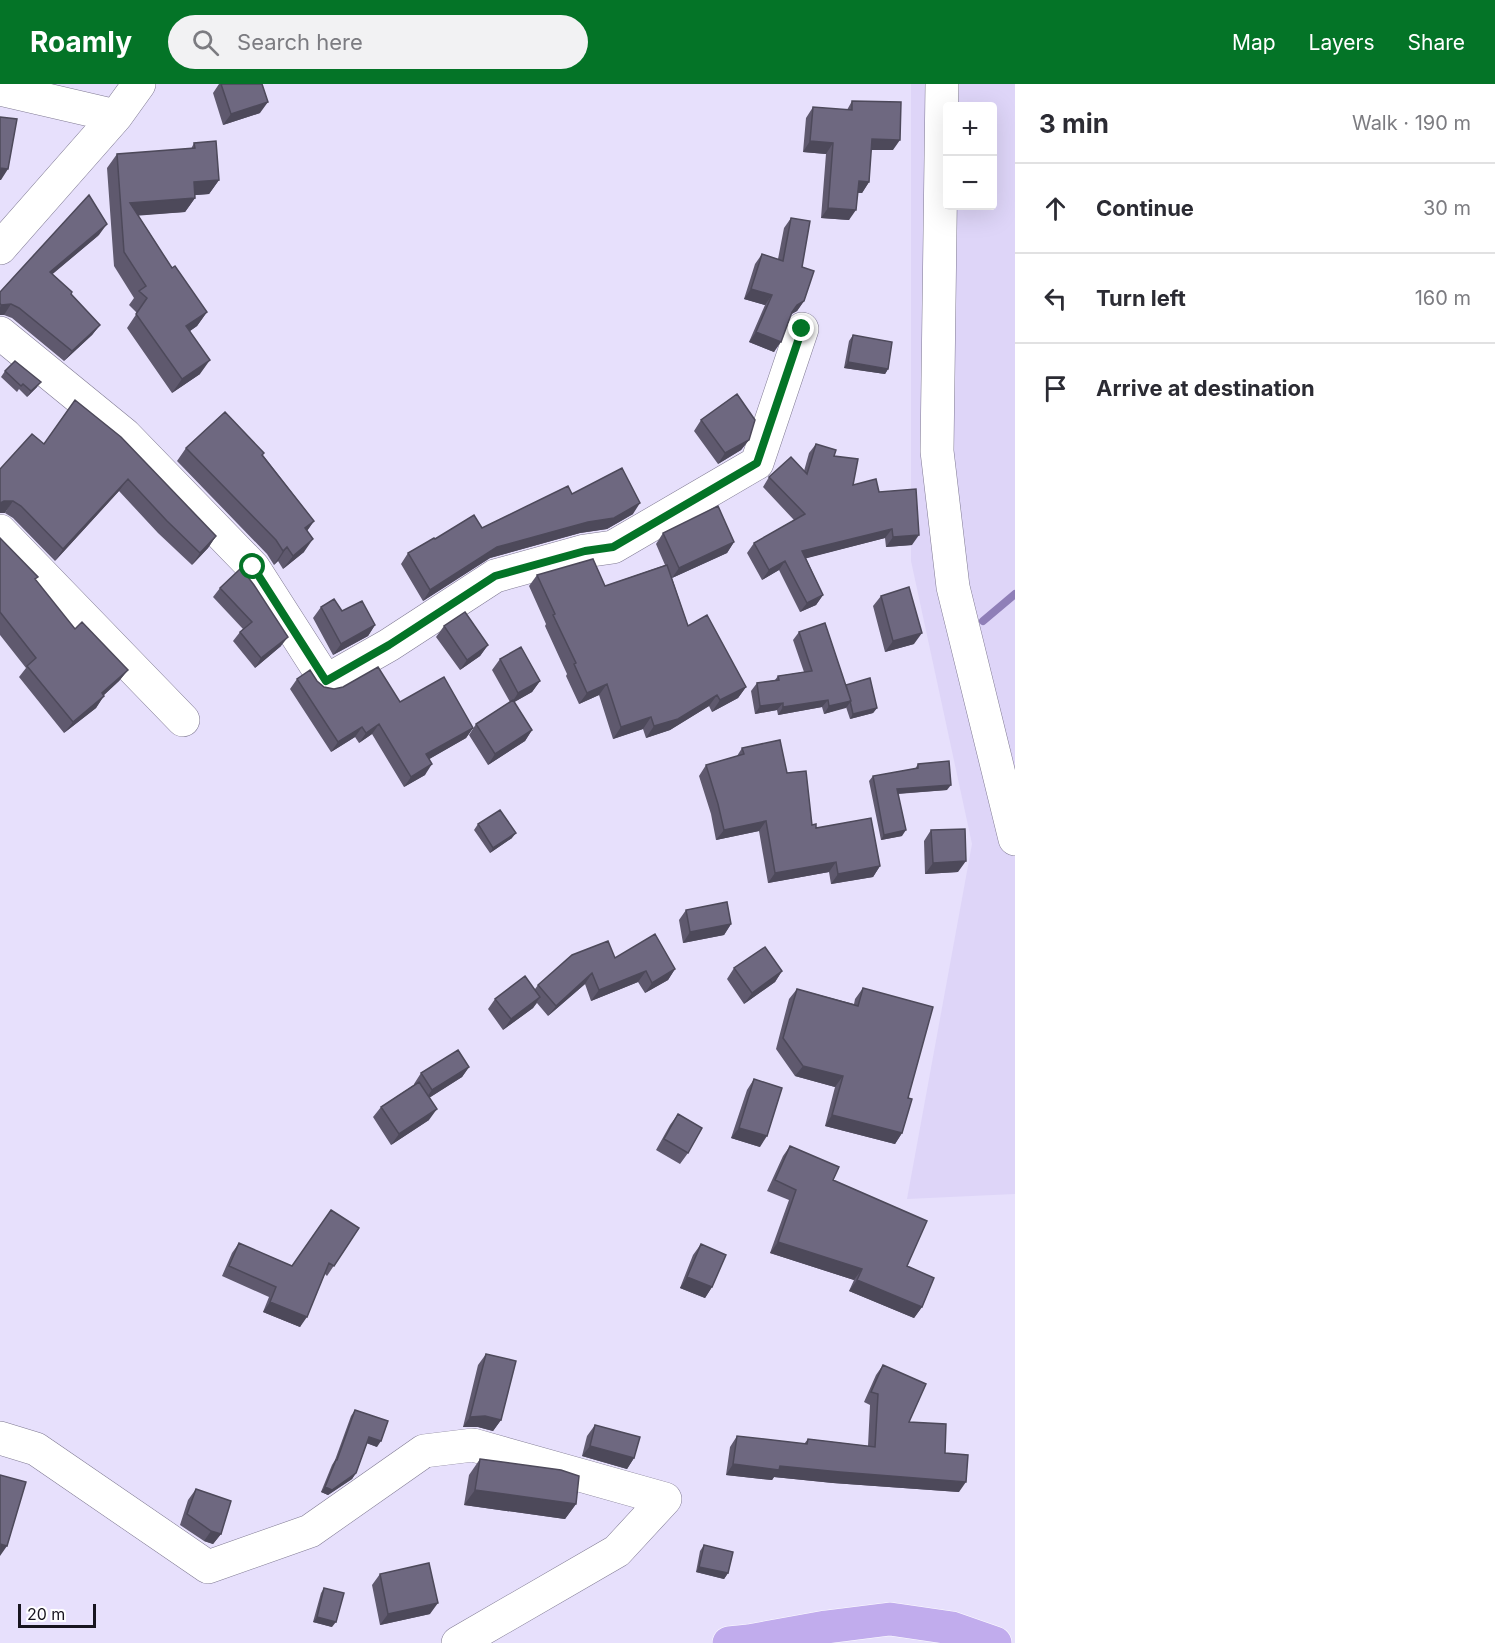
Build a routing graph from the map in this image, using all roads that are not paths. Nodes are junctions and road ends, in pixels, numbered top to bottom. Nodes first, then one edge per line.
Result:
1 (139, 84) edge
2 (942, 84) edge
3 (0, 89) edge
4 (116, 116) junction
5 (0, 248) edge
6 (802, 329) dead end
7 (0, 333) edge
8 (0, 531) edge
9 (183, 720) dead end
10 (1015, 839) edge
11 (0, 1438) edge
12 (458, 1643) edge
13 (729, 1643) edge
14 (995, 1643) edge

1 - 4 street
2 - 10 street
3 - 4 street
4 - 5 street
6 - 7 street
8 - 9 street
11 - 12 street
13 - 14 main road

